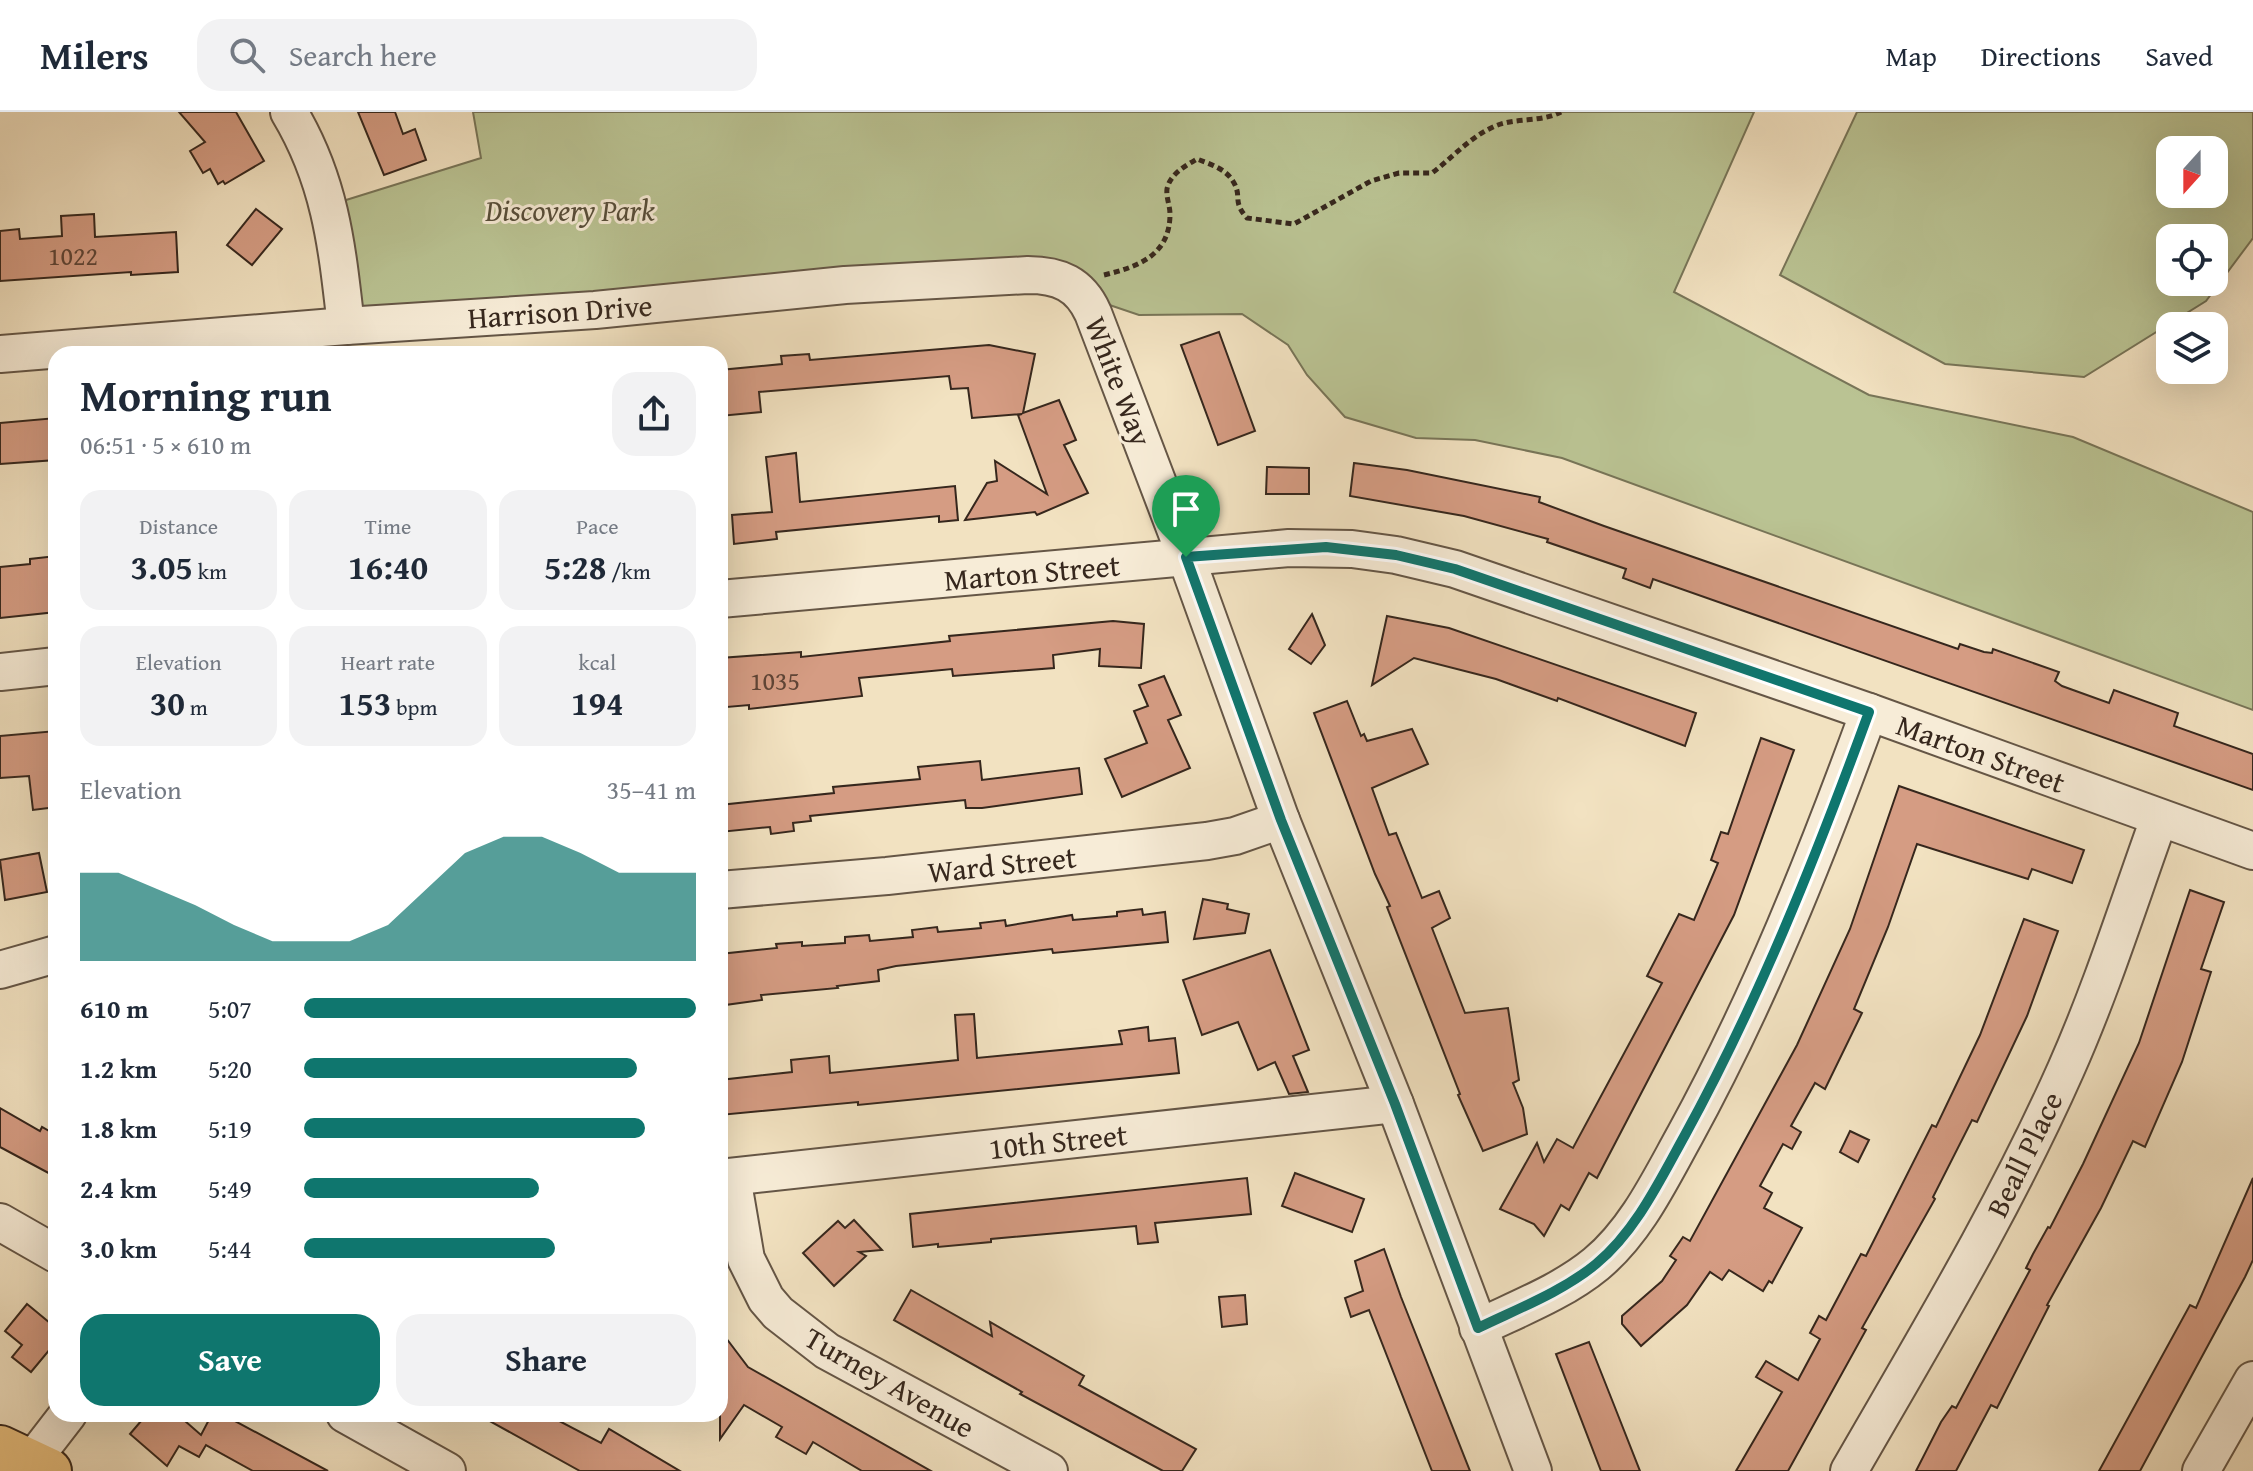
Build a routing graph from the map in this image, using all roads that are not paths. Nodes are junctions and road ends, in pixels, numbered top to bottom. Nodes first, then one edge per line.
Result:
1 (289, 112) edge
2 (1071, 283) joint
3 (346, 326) junction
4 (99, 346) edge
5 (48, 350) edge
6 (0, 354) edge
7 (1186, 557) junction
8 (728, 598) edge
9 (48, 667) edge
10 (0, 672) edge
11 (1869, 712) junction
12 (2159, 819) junction
13 (1281, 820) junction
14 (2253, 851) edge
15 (728, 889) edge
16 (48, 956) edge
17 (0, 970) edge
18 (1395, 1104) junction
19 (728, 1178) edge
20 (728, 1186) edge
21 (0, 1222) edge
22 (48, 1249) edge
23 (1478, 1328) junction
24 (2253, 1380) edge
25 (61, 1422) edge
26 (359, 1422) edge
27 (26, 1463) edge
28 (447, 1471) edge
29 (1049, 1471) edge
30 (1533, 1471) edge
31 (1849, 1471) edge
32 (2201, 1471) edge

1 - 3 street
2 - 3 street, Harrison Drive
2 - 7 street, White Way
3 - 4 street, Harrison Drive
5 - 6 street, Harrison Drive
7 - 8 street, Marton Street
7 - 11 street, Marton Street
7 - 13 street, White Way
9 - 10 street
11 - 12 street, Marton Street
11 - 23 street
12 - 14 street, Marton Street
12 - 31 street, Beall Place
13 - 15 street, Ward Street
13 - 18 street, White Way
16 - 17 street
18 - 19 street, 10th Street
18 - 23 street, White Way
20 - 29 street, Turney Avenue
21 - 22 street
23 - 30 street, White Way
24 - 32 street
25 - 27 street
26 - 28 street

